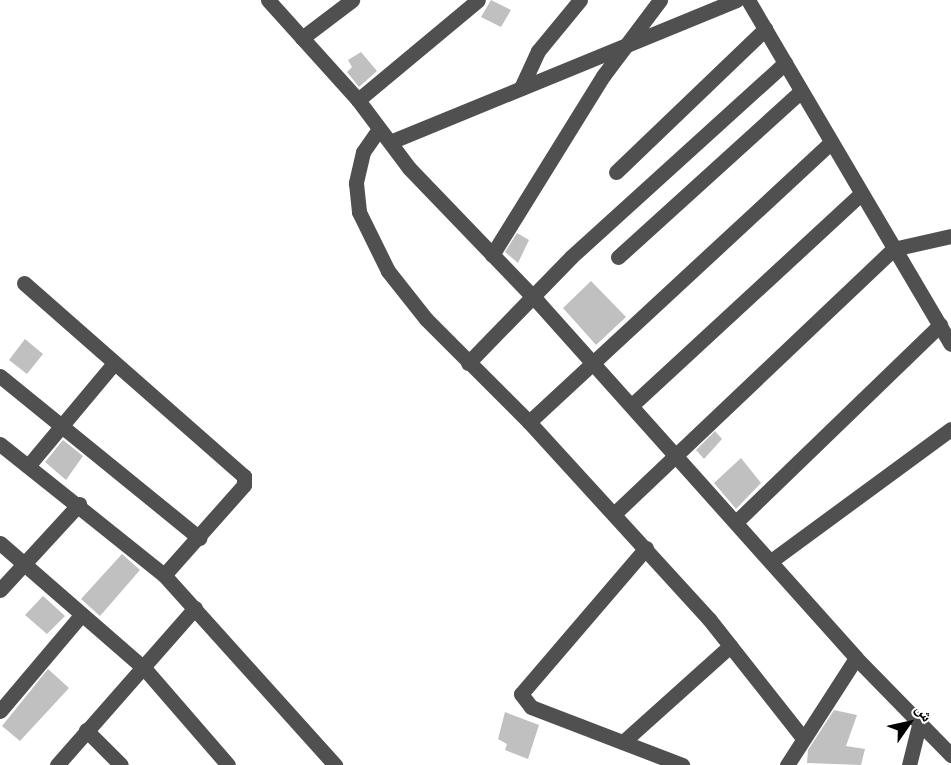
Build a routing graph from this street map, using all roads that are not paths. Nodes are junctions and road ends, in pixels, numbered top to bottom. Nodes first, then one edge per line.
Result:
1 (268, 0) edge
2 (352, 0) edge
3 (478, 0) edge
4 (580, 0) edge
5 (660, 0) edge
6 (737, 0) edge
7 (748, 0) edge
8 (765, 29) junction
9 (302, 38) junction
10 (628, 45) junction
11 (785, 63) junction
12 (521, 88) junction
13 (801, 91) junction
14 (358, 100) junction
15 (379, 129) junction
16 (390, 142) junction
17 (831, 142) junction
18 (616, 172) dead end
19 (861, 194) junction
20 (951, 236) edge
21 (893, 249) junction
22 (492, 255) junction
23 (618, 257) dead end
24 (24, 283) dead end
25 (533, 297) junction
26 (939, 325) junction
27 (951, 344) edge
28 (592, 362) junction
29 (114, 363) junction
30 (468, 363) junction
31 (0, 376) edge
32 (632, 405) junction
33 (529, 422) junction
34 (63, 424) junction
35 (951, 429) edge
36 (0, 444) edge
37 (674, 452) junction
38 (28, 466) junction
39 (80, 504) junction
40 (614, 514) junction
41 (736, 522) junction
42 (199, 538) junction
43 (0, 543) edge
44 (646, 548) junction
45 (771, 561) junction
46 (26, 563) junction
47 (164, 575) junction
48 (0, 590) edge
49 (195, 608) junction
50 (81, 615) junction
51 (730, 646) junction
52 (856, 658) junction
53 (144, 668) junction
54 (0, 711) edge
55 (920, 724) junction
56 (86, 730) junction
57 (803, 738) junction
58 (623, 742) junction
59 (951, 755) edge
60 (57, 765) edge
61 (121, 765) edge
62 (228, 765) edge
63 (334, 765) edge
64 (682, 765) edge
65 (787, 765) edge
66 (909, 765) edge

1 - 9 street
2 - 9 street
3 - 14 street
4 - 12 street
5 - 10 street
6 - 10 street
7 - 8 street
8 - 11 street
8 - 18 street
9 - 14 street
10 - 12 street
10 - 22 street
11 - 13 street
11 - 25 street
12 - 16 street
13 - 17 street
13 - 23 street
14 - 15 street
15 - 16 street
15 - 30 street
16 - 22 street
17 - 19 street
17 - 28 street
19 - 21 street
19 - 32 street
20 - 21 street
21 - 26 street
21 - 37 street
22 - 25 street
24 - 29 street
25 - 28 street
25 - 30 street
26 - 27 street
26 - 41 street
28 - 32 street
28 - 33 street
29 - 34 street
29 - 42 street
30 - 33 street
31 - 34 street
32 - 37 street
33 - 40 street
34 - 38 street
34 - 42 street
35 - 45 street
36 - 38 street
37 - 40 street
37 - 41 street
38 - 39 street
39 - 46 street
39 - 47 street
40 - 44 street
41 - 45 street
42 - 47 street
43 - 46 street
44 - 51 street
44 - 58 street
45 - 52 street
46 - 48 street
46 - 50 street
47 - 49 street
49 - 53 street
49 - 63 street
50 - 53 street
50 - 54 street
51 - 57 street
51 - 58 street
52 - 55 street
52 - 57 street
53 - 56 street
53 - 62 street
55 - 59 street
55 - 66 street
56 - 60 street
56 - 61 street
57 - 65 street
58 - 64 street

